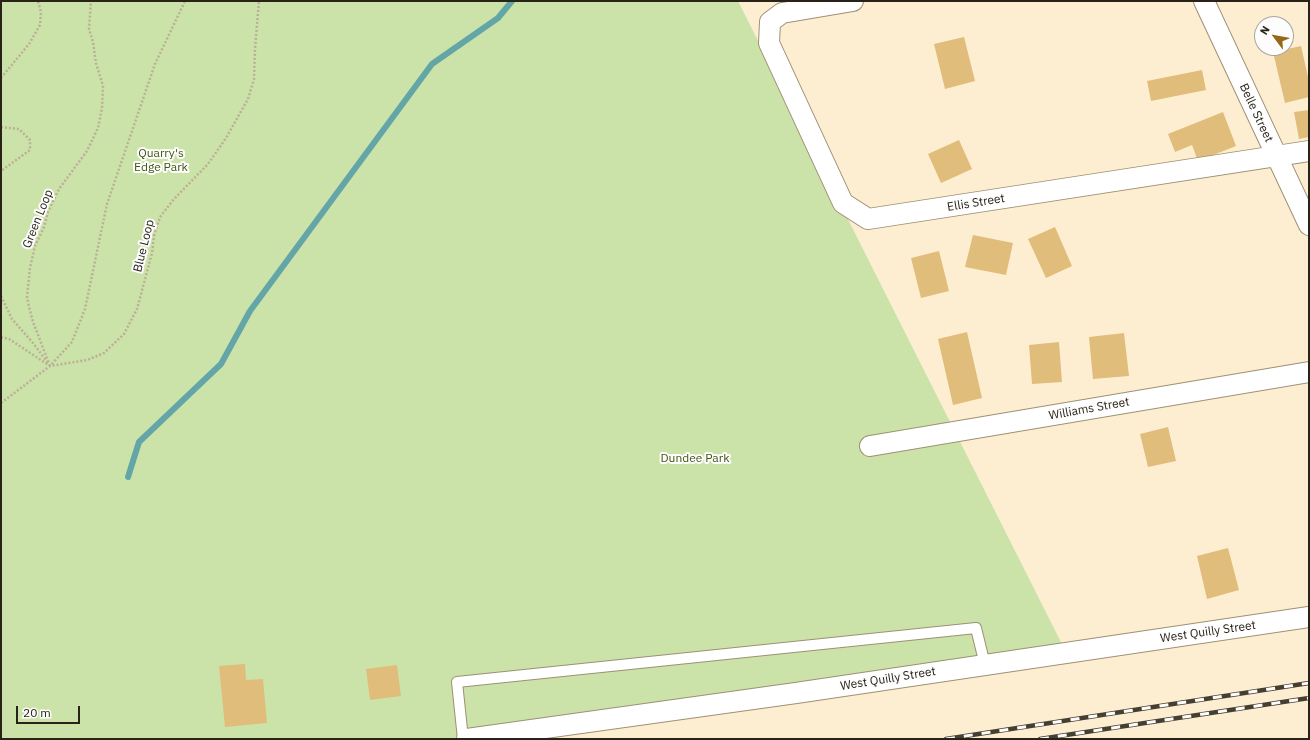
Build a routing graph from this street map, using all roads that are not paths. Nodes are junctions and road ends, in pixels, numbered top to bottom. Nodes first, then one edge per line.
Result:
1 (853, 1) edge
2 (1204, 1) edge
3 (1309, 151) edge
4 (1277, 157) junction
5 (1309, 225) edge
6 (1309, 372) edge
7 (870, 446) dead end
8 (1309, 617) edge
9 (985, 665) junction
10 (463, 739) edge
11 (467, 739) edge

1 - 4 street, Ellis Street
2 - 4 street, Belle Street
3 - 4 street, Ellis Street
4 - 5 street, Belle Street
6 - 7 street, Williams Street
8 - 9 street, West Quilly Street
9 - 10 lane
9 - 11 street, West Quilly Street

